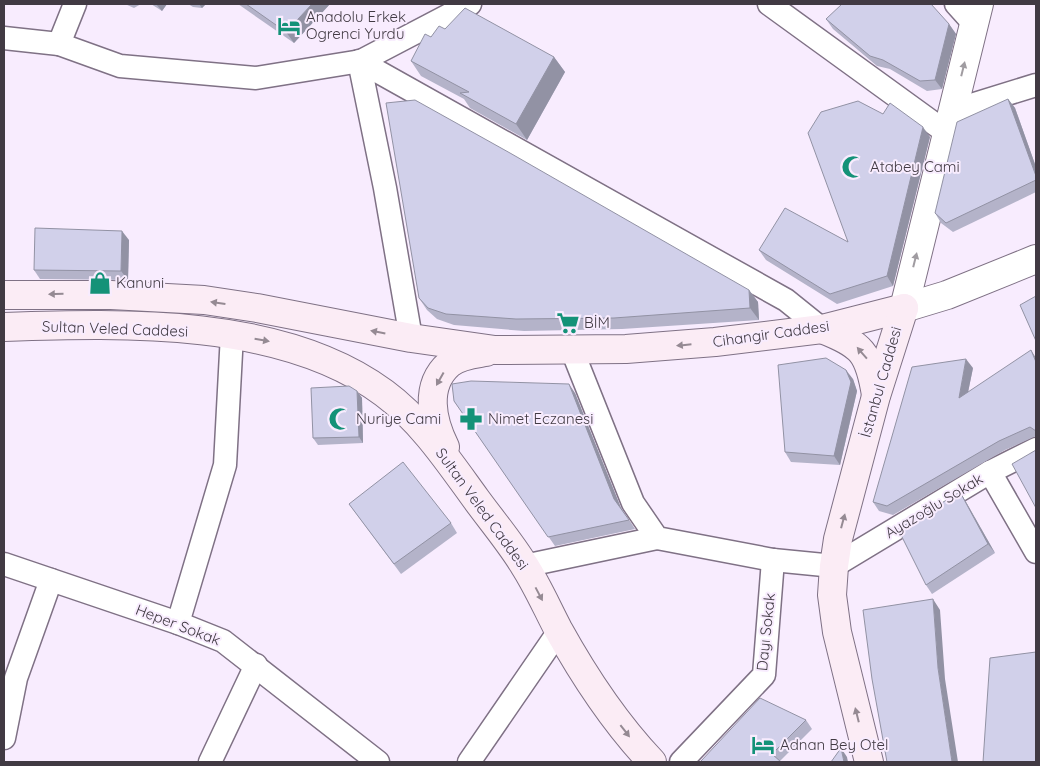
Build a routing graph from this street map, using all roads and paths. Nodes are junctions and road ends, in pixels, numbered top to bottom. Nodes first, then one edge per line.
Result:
1 (75, 4) edge
2 (470, 4) edge
3 (769, 4) edge
4 (956, 4) edge
5 (976, 14) edge
6 (4, 38) edge
7 (59, 44) junction
8 (359, 61) junction
9 (1036, 85) edge
10 (950, 122) junction
11 (1036, 259) edge
12 (4, 295) edge
13 (904, 308) junction
14 (4, 327) edge
15 (822, 328) junction
16 (232, 334) junction
17 (412, 338) junction
18 (495, 350) junction
19 (572, 350) junction
20 (876, 396) junction
21 (1036, 449) edge
22 (456, 472) junction
23 (990, 472) junction
24 (657, 538) junction
25 (1036, 552) edge
26 (773, 560) junction
27 (4, 564) edge
28 (524, 566) junction
29 (834, 566) junction
30 (51, 580) junction
31 (178, 623) junction
32 (559, 631) junction
33 (256, 665) junction
34 (4, 738) edge
35 (210, 762) edge
36 (378, 762) edge
37 (469, 762) edge
38 (652, 762) edge
39 (681, 762) edge
40 (868, 762) edge

1 - 7 street
2 - 8 street
3 - 10 street
4 - 5 street
10 -> 5 street, İstanbul Caddesi
6 - 7 street
7 - 8 street
8 - 15 street
8 - 17 street
9 - 10 street
13 -> 10 street, İstanbul Caddesi
11 - 13 street, Cihangir Caddesi
17 -> 12 main road
13 - 15 main road, Cihangir Caddesi
13 - 20 main road, İstanbul Caddesi
14 - 16 main road, Sultan Veled Caddesi
15 -> 19 main road, Cihangir Caddesi
20 -> 15 main road
16 -> 22 main road, Sultan Veled Caddesi
16 - 31 street
17 - 18 main road
18 - 19 main road, Cihangir Caddesi
18 -> 22 main road
19 - 24 street
29 -> 20 main road, İstanbul Caddesi
21 - 23 street, Ayazoğlu Sokak
22 - 28 main road, Sultan Veled Caddesi
23 - 25 street
23 - 29 street, Ayazoğlu Sokak
24 - 26 street
24 - 28 street
26 - 29 street
26 - 39 street, Dayı Sokak
27 - 30 street, Heper Sokak
28 -> 32 main road, Sultan Veled Caddesi
40 -> 29 main road, İstanbul Caddesi
30 - 31 street, Heper Sokak
30 - 34 street
31 - 33 street, Heper Sokak
32 - 37 street
32 -> 38 main road, Sultan Veled Caddesi
33 - 35 street
33 - 36 street, Heper Sokak

